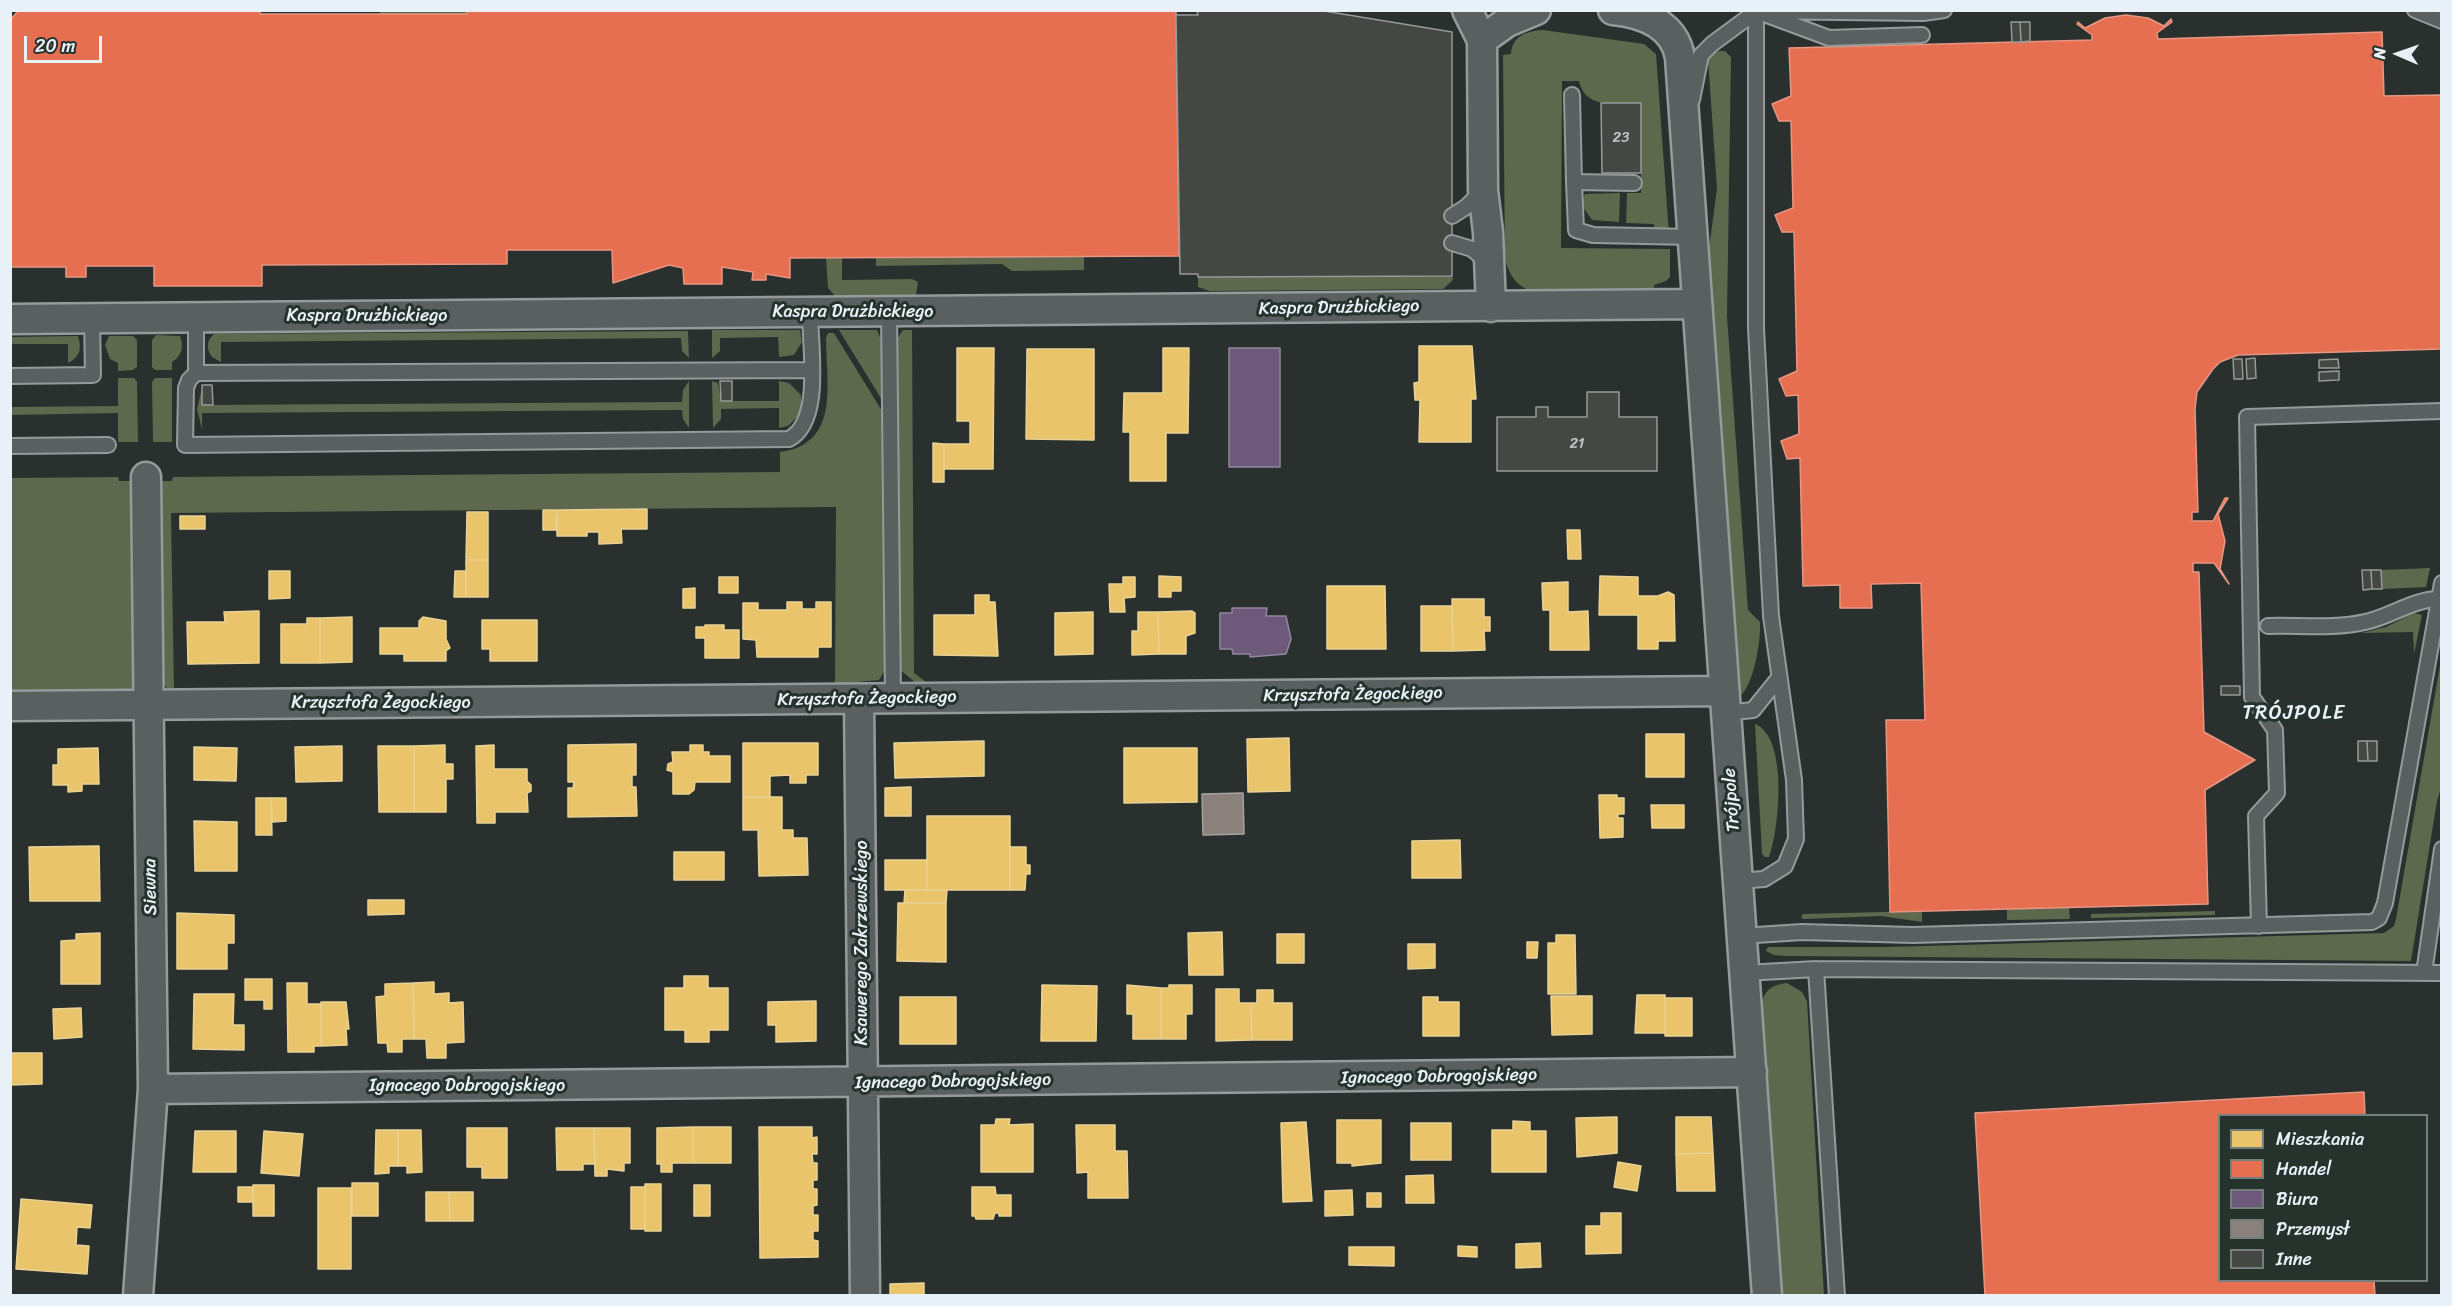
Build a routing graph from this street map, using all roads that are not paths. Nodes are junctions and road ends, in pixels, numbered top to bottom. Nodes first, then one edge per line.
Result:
1 (1467, 10) edge
2 (1536, 10) edge
3 (1751, 10) edge
4 (1944, 10) edge
5 (2415, 10) edge
6 (1628, 11) edge
7 (1757, 11) edge
8 (2442, 21) edge
9 (1922, 35) dead end
10 (1482, 40) junction
11 (1572, 95) dead end
12 (1685, 137) junction
13 (1574, 182) junction
14 (1634, 183) dead end
15 (1483, 190) junction
16 (1452, 216) dead end
17 (1693, 237) junction
18 (1452, 243) dead end
19 (1490, 265) junction
20 (1696, 304) junction
21 (1491, 307) junction
22 (810, 312) junction
23 (889, 312) junction
24 (196, 318) junction
25 (92, 319) junction
26 (10, 320) edge
27 (811, 370) junction
28 (196, 373) junction
29 (10, 376) edge
30 (2442, 411) edge
31 (108, 445) dead end
32 (10, 446) edge
33 (146, 477) dead end
34 (2442, 583) edge
35 (2432, 599) junction
36 (2268, 626) dead end
37 (1778, 679) junction
38 (859, 699) junction
39 (893, 699) junction
40 (1725, 702) junction
41 (149, 705) junction
42 (10, 706) edge
43 (2442, 849) edge
44 (1738, 881) junction
45 (2438, 894) edge
46 (2259, 926) junction
47 (1741, 936) junction
48 (1816, 969) junction
49 (1745, 973) junction
50 (2424, 973) junction
51 (2442, 974) edge
52 (1752, 1072) junction
53 (863, 1083) junction
54 (153, 1089) junction
55 (138, 1296) edge
56 (865, 1296) edge
57 (1767, 1296) edge
58 (1838, 1296) edge

1 - 10 street
2 - 10 street
3 - 7 lane
4 - 7 lane
5 - 8 lane
6 - 12 street, Trójpole
7 - 9 lane
7 - 12 lane
7 - 37 lane
10 - 15 street
11 - 13 lane
12 - 17 street, Trójpole
13 - 14 lane
13 - 17 lane
15 - 16 lane
15 - 19 street
17 - 20 street, Trójpole
18 - 19 lane
19 - 21 street
20 - 21 street, Kaspra Drużbickiego
20 - 40 street, Trójpole
21 - 23 street, Kaspra Drużbickiego
22 - 23 street, Kaspra Drużbickiego
22 - 24 street, Kaspra Drużbickiego
22 - 27 lane
23 - 39 lane
24 - 25 street, Kaspra Drużbickiego
24 - 28 lane
25 - 26 street, Kaspra Drużbickiego
25 - 29 lane
27 - 28 lane
27 - 28 lane
30 - 46 lane
31 - 32 lane
33 - 41 street, Siewna
34 - 35 lane
35 - 36 lane
35 - 46 lane
37 - 40 lane
37 - 44 lane
38 - 39 street, Krzysztofa Żegockiego
38 - 41 street, Krzysztofa Żegockiego
38 - 53 street, Ksawerego Zakrzewskiego
39 - 40 street, Krzysztofa Żegockiego
40 - 44 street, Trójpole
41 - 42 street, Krzysztofa Żegockiego
41 - 54 street, Siewna
43 - 45 lane
44 - 47 street, Trójpole
45 - 50 lane
46 - 47 lane
47 - 49 street, Trójpole
48 - 49 lane
48 - 50 lane
48 - 58 lane
49 - 52 street, Trójpole
50 - 51 lane
52 - 53 street, Ignacego Dobrogojskiego
52 - 57 street, Trójpole
53 - 54 street, Ignacego Dobrogojskiego
53 - 56 street, Ksawerego Zakrzewskiego
54 - 55 street, Siewna

